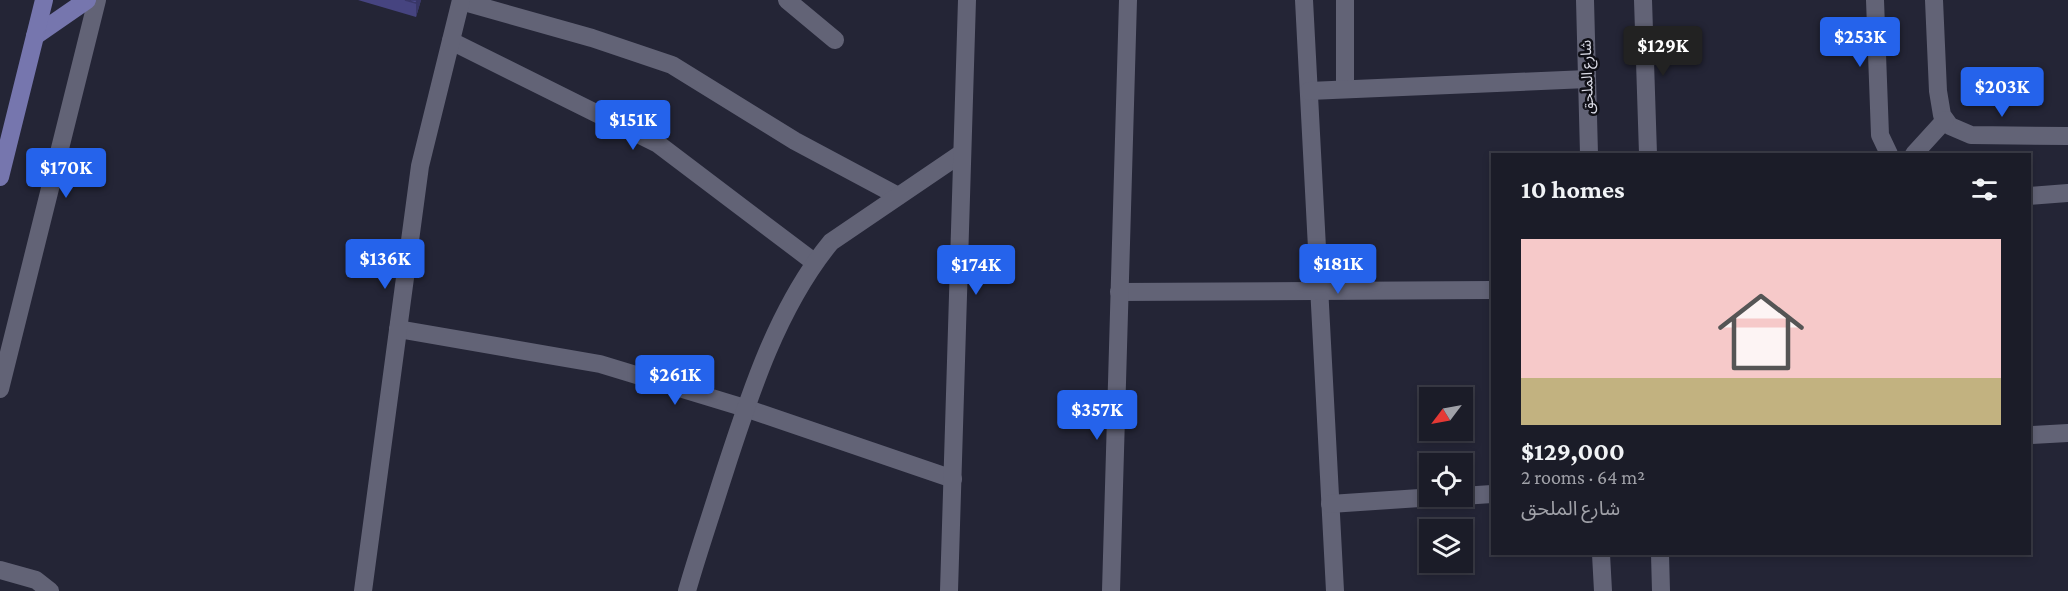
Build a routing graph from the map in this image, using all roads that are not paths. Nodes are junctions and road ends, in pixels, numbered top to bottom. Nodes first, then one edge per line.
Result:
1 (44, 0) edge
2 (87, 0) edge
3 (97, 0) edge
4 (461, 0) edge
5 (787, 0) edge
6 (1132, 0) edge
7 (1304, 0) edge
8 (1345, 0) edge
9 (1585, 0) edge
10 (1643, 0) edge
11 (1875, 0) edge
12 (1934, 0) edge
13 (965, 1) edge
14 (35, 36) junction
15 (835, 40) dead end
16 (451, 41) junction
17 (1587, 79) junction
18 (1345, 89) junction
19 (1309, 91) junction
20 (1946, 120) junction
21 (2068, 136) edge
22 (962, 153) junction
23 (1589, 153) edge
24 (1648, 153) edge
25 (1889, 153) edge
26 (1915, 153) edge
27 (0, 177) edge
28 (2068, 193) edge
29 (898, 196) junction
30 (2031, 196) edge
31 (814, 262) junction
32 (1491, 290) edge
33 (1320, 291) junction
34 (1119, 292) junction
35 (398, 329) junction
36 (0, 389) edge
37 (745, 408) junction
38 (2068, 433) edge
39 (2031, 435) edge
40 (953, 479) junction
41 (1491, 494) edge
42 (1473, 495) edge
43 (1419, 498) edge
44 (1330, 504) junction
45 (1601, 555) edge
46 (1660, 555) edge
47 (0, 570) edge
48 (50, 591) edge
49 (363, 591) edge
50 (687, 591) edge
51 (949, 591) edge
52 (1111, 591) edge
53 (1335, 591) edge
54 (1603, 591) edge
55 (1661, 591) edge

1 - 14 main road
2 - 14 main road
3 - 36 street
4 - 16 street
4 - 29 street
5 - 15 street
6 - 34 street
7 - 19 street
8 - 18 street
9 - 17 street, شارع الملحق
10 - 24 street
11 - 25 street
12 - 20 street
13 - 22 street
14 - 27 main road
16 - 31 street
16 - 35 street
17 - 18 street
17 - 23 street, شارع الملحق
18 - 19 street
19 - 33 street
20 - 21 street
20 - 26 street
22 - 29 street
22 - 40 street
28 - 30 street
29 - 31 street
31 - 37 street
32 - 33 street
33 - 34 street
33 - 44 street
34 - 52 street
35 - 37 street
35 - 49 street
37 - 40 street
37 - 50 street
38 - 39 street
40 - 51 street
41 - 42 street
43 - 44 street
44 - 53 street
45 - 54 street
46 - 55 street
47 - 48 street

